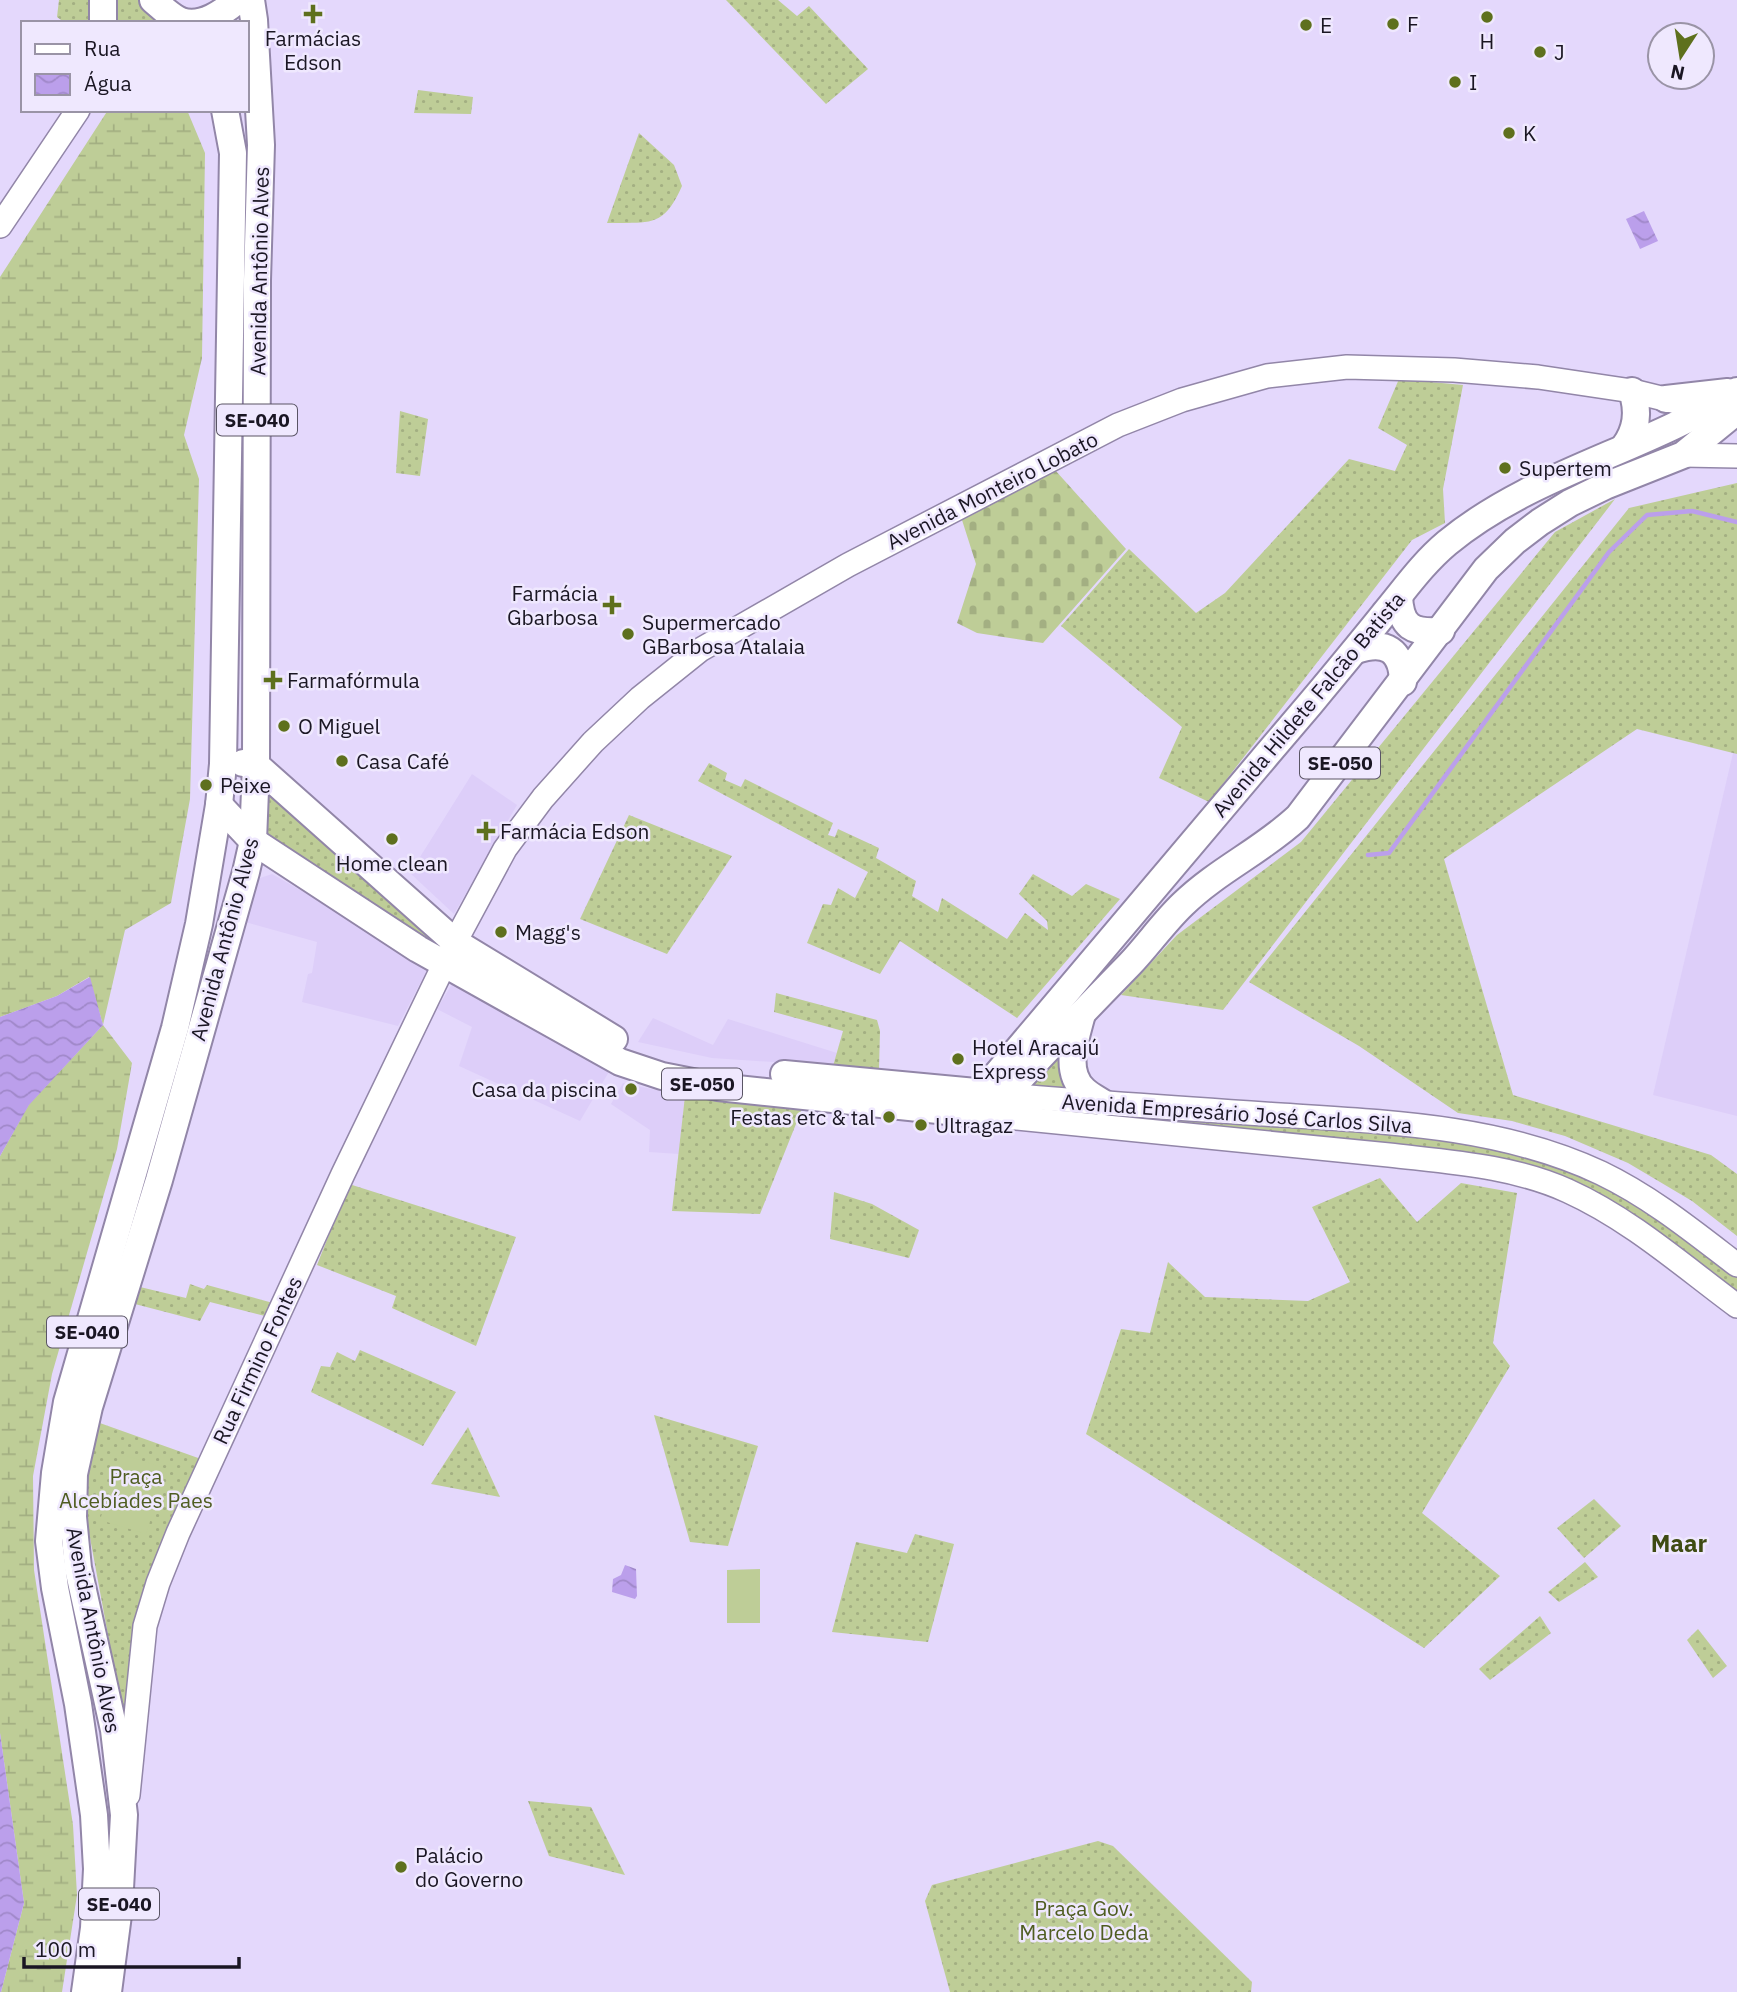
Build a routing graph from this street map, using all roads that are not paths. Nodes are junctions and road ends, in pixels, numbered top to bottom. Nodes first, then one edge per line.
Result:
1 (103, 0) edge
2 (111, 0) edge
3 (153, 0) edge
4 (238, 0) edge
5 (251, 0) edge
6 (103, 21) edge
7 (109, 21) edge
8 (181, 21) edge
9 (194, 21) edge
10 (77, 112) edge
11 (225, 112) edge
12 (0, 226) edge
13 (1632, 391) junction
14 (1666, 399) joint
15 (1731, 406) edge
16 (1624, 447) junction
17 (1684, 455) junction
18 (1737, 456) edge
19 (1399, 597) junction
20 (1441, 631) junction
21 (1356, 650) junction
22 (1403, 682) junction
23 (256, 765) junction
24 (223, 770) junction
25 (219, 805) junction
26 (253, 841) junction
27 (456, 942) junction
28 (444, 966) junction
29 (1083, 1010) junction
30 (1103, 1103) junction
31 (985, 1104) junction
32 (1737, 1265) edge
33 (1737, 1306) edge
34 (124, 1815) junction
35 (85, 1992) edge
36 (108, 1992) edge

1 - 6 main road
2 - 7 street
3 - 8 main road
4 - 9 main road
5 - 23 main road, Avenida Antônio Alves / SE-040
10 - 12 street
11 - 24 main road, Avenida Antônio Alves / SE-040
13 - 14 street, Avenida Monteiro Lobato
13 - 16 main road
13 - 27 street, Avenida Monteiro Lobato
14 - 15 main road
15 - 16 main road, Avenida Hildete Falcão Batista / SE-050
15 - 17 main road, SE-050
16 - 19 main road, Avenida Hildete Falcão Batista / SE-050
17 - 18 street
17 - 20 main road, SE-050
19 - 20 main road
19 - 21 main road, Avenida Hildete Falcão Batista / SE-050
20 - 22 main road, SE-050
21 - 22 main road
21 - 31 main road, Avenida Hildete Falcão Batista / SE-050
22 - 29 main road, SE-050
23 - 24 main road
23 - 26 main road, Avenida Antônio Alves / SE-040
23 - 27 main road, Avenida Empresário José Carlos Silva
24 - 25 main road, Avenida Antônio Alves / SE-040
25 - 26 main road, Avenida Empresário José Carlos Silva
25 - 35 main road, Avenida Antônio Alves / SE-040
26 - 28 main road, Avenida Empresário José Carlos Silva
26 - 34 main road, Avenida Antônio Alves / SE-040
27 - 28 street, Avenida Monteiro Lobato
27 - 31 main road, Avenida Empresário José Carlos Silva
28 - 31 main road, Avenida Empresário José Carlos Silva / SE-050
28 - 34 street, Rua Firmino Fontes
29 - 30 main road
29 - 31 main road, SE-050
30 - 31 street, Avenida Empresário José Carlos Silva / SE-050
30 - 32 street, Avenida Empresário José Carlos Silva / SE-050
31 - 33 street, Avenida Empresário José Carlos Silva / SE-050
34 - 36 main road, SE-040

